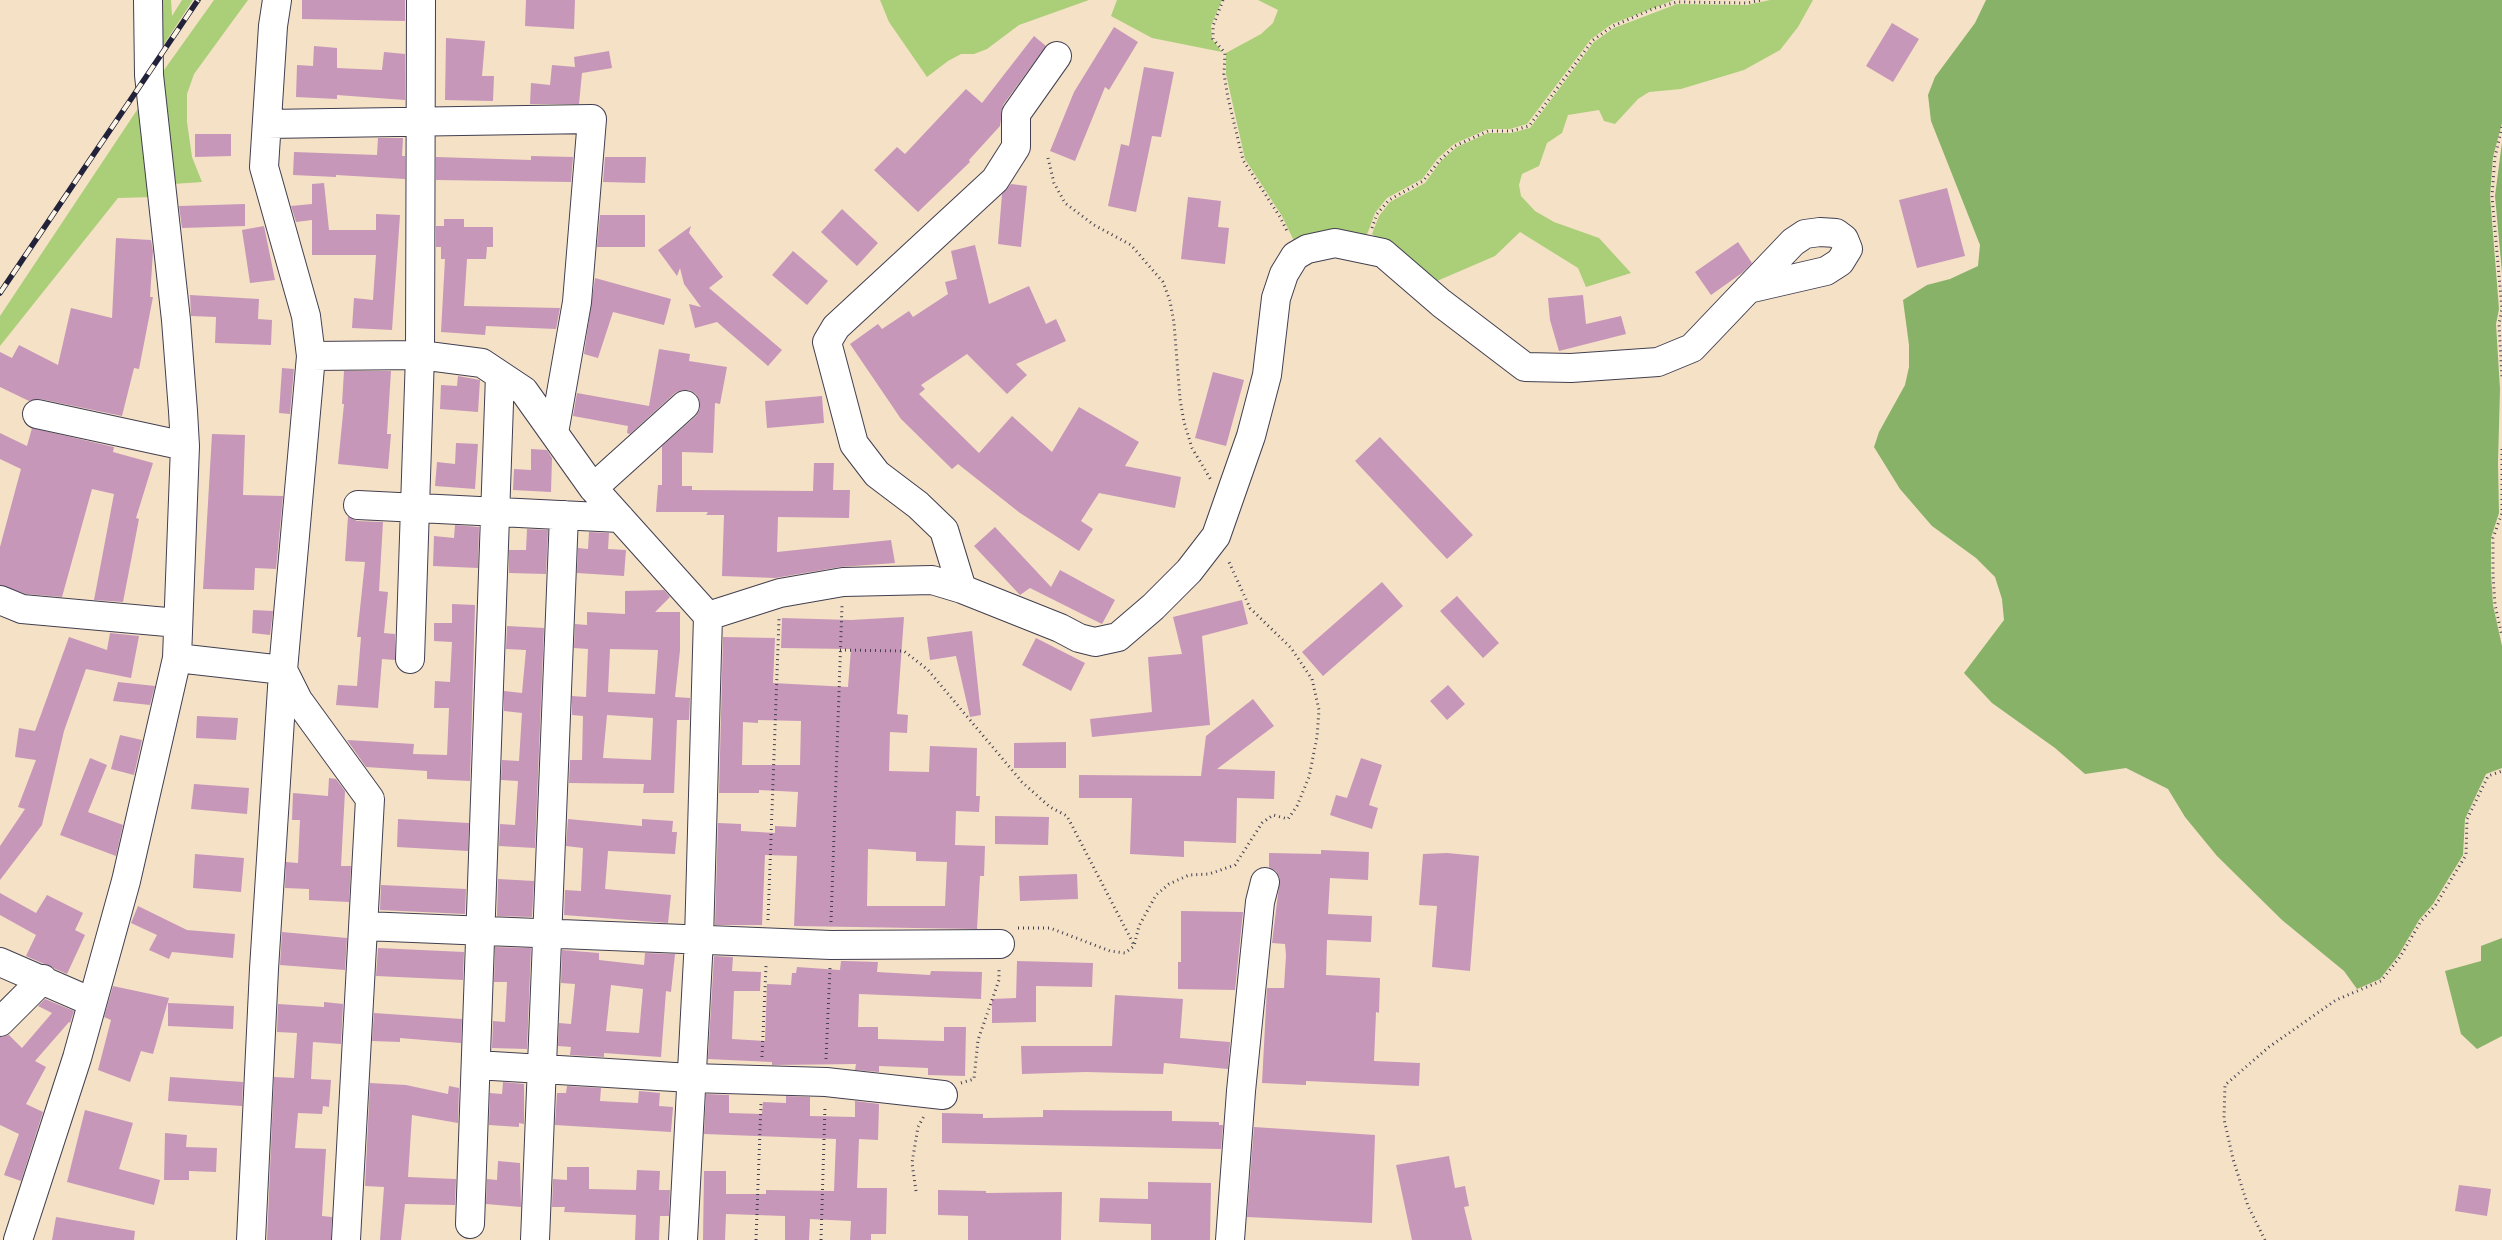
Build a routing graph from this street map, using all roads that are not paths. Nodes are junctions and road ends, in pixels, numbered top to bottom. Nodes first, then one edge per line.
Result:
1 (148, 0) edge
2 (278, 0) edge
3 (422, 0) edge
4 (1057, 56) dead end
5 (421, 123) junction
6 (267, 124) junction
7 (1748, 289) dead end
8 (311, 356) junction
9 (420, 356) junction
10 (500, 375) junction
11 (685, 405) dead end
12 (37, 414) dead end
13 (554, 433) junction
14 (184, 446) junction
15 (593, 488) junction
16 (358, 505) dead end
17 (414, 508) junction
18 (496, 512) junction
19 (564, 515) junction
20 (620, 518) junction
21 (962, 589) junction
22 (0, 600) edge
23 (708, 616) junction
24 (178, 623) junction
25 (177, 658) junction
26 (410, 659) dead end
27 (283, 670) junction
28 (1265, 882) dead end
29 (364, 926) junction
30 (480, 930) junction
31 (546, 933) junction
32 (699, 939) junction
33 (1000, 944) road end
34 (0, 962) edge
35 (43, 979) junction
36 (92, 1002) junction
37 (0, 1022) edge
38 (476, 1065) junction
39 (541, 1069) junction
40 (692, 1078) junction
41 (943, 1095) road end
42 (470, 1224) dead end
43 (18, 1240) edge
44 (251, 1240) edge
45 (346, 1240) edge
46 (535, 1240) edge
47 (683, 1240) edge
48 (1230, 1240) edge

1 - 14 street
2 - 6 street
3 - 5 street
4 - 21 street
5 - 6 street
5 - 9 street
5 - 13 street
6 - 8 street
7 - 21 street
8 - 9 street
8 - 27 street
9 - 10 street
9 - 17 street
10 - 13 street
10 - 18 street
11 - 15 street
12 - 14 street
13 - 15 street
14 - 24 street
15 - 20 street
16 - 17 street
17 - 18 street
17 - 26 street
18 - 19 street
18 - 30 street
19 - 20 street
19 - 31 street
20 - 23 street
21 - 23 street
22 - 24 street
23 - 32 street
24 - 25 street
25 - 27 street
25 - 36 street
27 - 29 street
27 - 44 street
28 - 48 street
29 - 30 street
29 - 45 street
30 - 31 street
30 - 38 street
31 - 32 street
31 - 39 street
32 - 33 street
32 - 40 street
34 - 35 street
35 - 36 street
35 - 37 street
36 - 43 street
38 - 39 street
38 - 42 street
39 - 40 street
39 - 46 street
40 - 41 street
40 - 47 street

